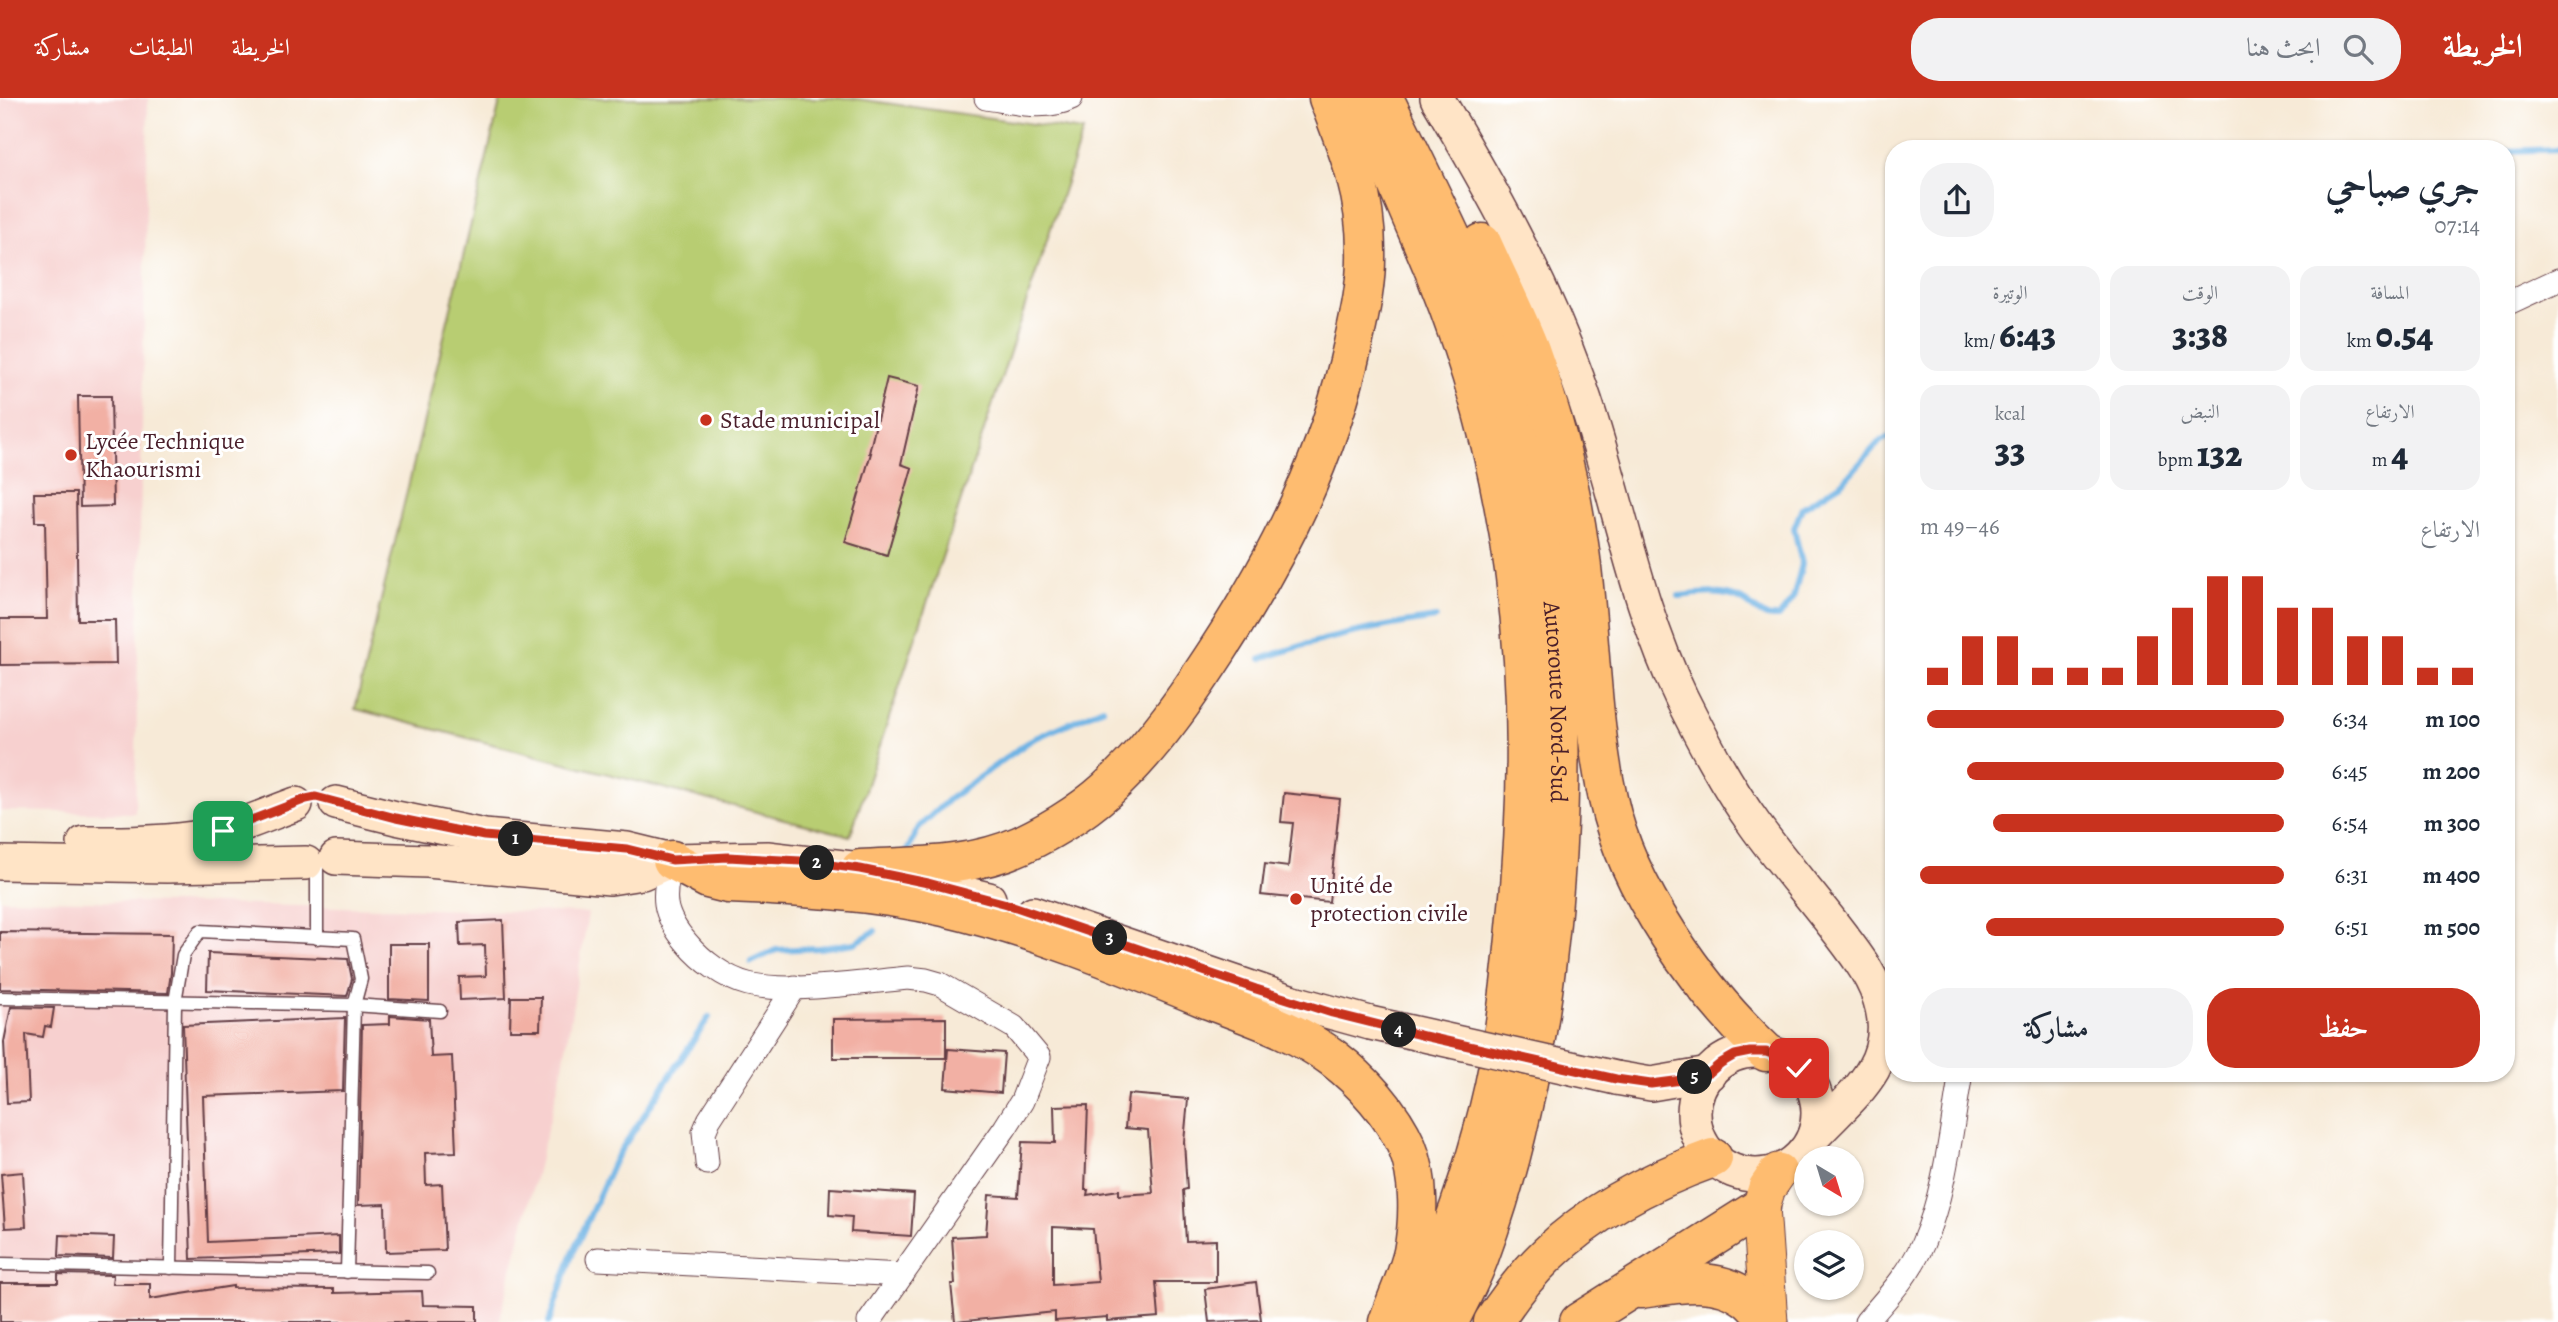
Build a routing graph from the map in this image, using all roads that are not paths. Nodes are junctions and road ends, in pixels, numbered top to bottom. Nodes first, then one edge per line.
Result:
1 (986, 98) edge
2 (1071, 98) edge
3 (1328, 98) edge
4 (1352, 98) edge
5 (1437, 98) edge
6 (1390, 110) edge
7 (2558, 280) edge
8 (2515, 300) edge
9 (336, 803) junction
10 (296, 804) junction
11 (0, 842) edge
12 (672, 860) junction
13 (320, 862) junction
14 (0, 863) edge
15 (860, 869) junction
16 (317, 938) junction
17 (794, 987) junction
18 (0, 998) edge
19 (175, 1002) junction
20 (354, 1006) junction
21 (440, 1011) dead end
22 (1766, 1052) junction
23 (1709, 1073) junction
24 (1870, 1077) junction
25 (1959, 1082) edge
26 (1811, 1083) junction
27 (1651, 1084) junction
28 (1695, 1123) junction
29 (1814, 1136) junction
30 (707, 1163) dead end
31 (1745, 1168) junction
32 (1761, 1207) junction
33 (598, 1259) dead end
34 (0, 1264) edge
35 (171, 1268) junction
36 (347, 1272) junction
37 (428, 1273) dead end
38 (902, 1275) junction
39 (1628, 1291) junction
40 (869, 1322) edge
41 (1388, 1322) edge
42 (1415, 1322) edge
43 (1450, 1322) edge
44 (1493, 1322) edge
45 (1579, 1322) edge
46 (1769, 1322) edge
47 (1866, 1322) edge

1 - 2 street
3 - 15 highway
4 - 42 highway, Autoroute Nord-Sud
5 - 24 main road
6 - 22 highway
6 - 43 highway, Autoroute Nord-Sud
7 - 8 street
9 - 10 main road
9 - 12 main road
9 - 13 main road
10 - 11 main road
10 - 13 main road
12 - 13 main road
12 - 15 main road
12 - 17 street
12 - 41 highway
13 - 14 main road
13 - 16 lane
15 - 27 main road, bridge
16 - 19 lane
16 - 20 lane
17 - 30 street
17 - 38 street
18 - 19 lane
19 - 20 lane
19 - 35 lane
20 - 21 lane
20 - 36 lane
22 - 23 main road
22 - 26 main road
23 - 27 main road
23 - 28 main road
24 - 26 main road
24 - 29 main road
25 - 47 street
26 - 29 main road
27 - 28 main road
28 - 31 main road
29 - 31 main road
31 - 32 main road
31 - 44 highway
32 - 39 highway
32 - 46 main road
33 - 38 street
34 - 35 lane
35 - 36 lane
36 - 37 lane
38 - 40 street
39 - 45 highway
39 - 46 highway

